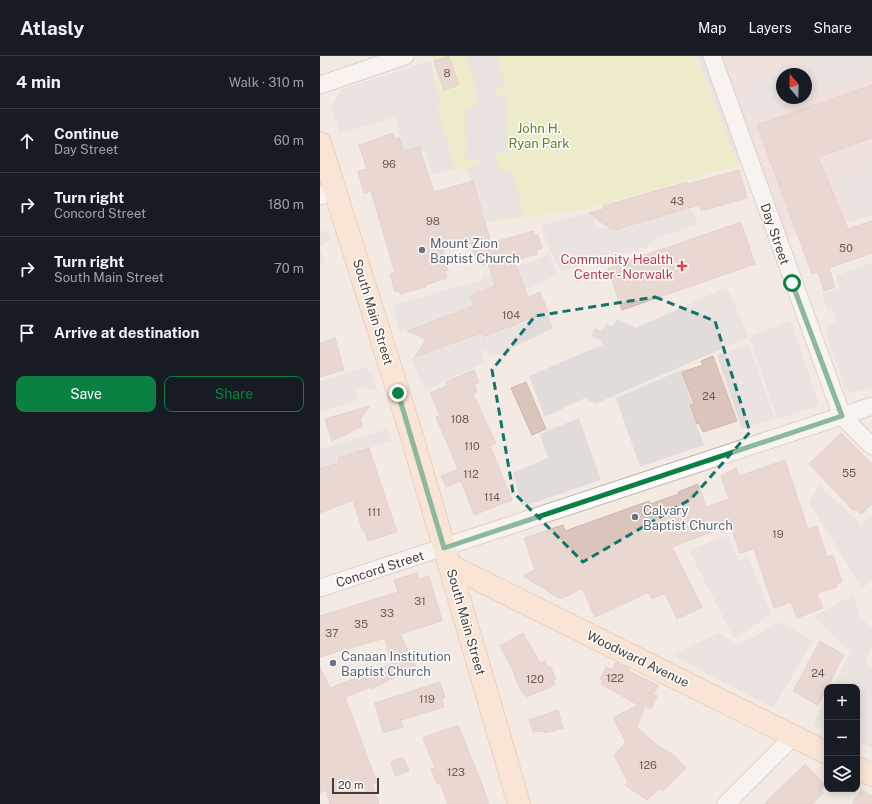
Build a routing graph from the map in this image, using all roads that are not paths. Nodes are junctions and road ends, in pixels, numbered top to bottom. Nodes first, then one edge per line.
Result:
1 (405, 56) edge
2 (712, 56) edge
3 (320, 85) edge
4 (320, 143) edge
5 (328, 194) edge
6 (872, 406) edge
7 (842, 416) junction
8 (872, 446) edge
9 (447, 557) junction
10 (320, 588) edge
11 (794, 736) junction
12 (824, 751) edge
13 (860, 769) edge
14 (872, 775) edge
15 (519, 804) edge
16 (726, 804) edge

1 - 3 street
2 - 7 street, Day Street
4 - 5 main road, South Main Street
5 - 9 main road, South Main Street
6 - 7 street, Concord Street
7 - 8 street, Day Street
7 - 9 street, Concord Street
9 - 10 street, Concord Street
9 - 11 main road, Woodward Avenue
9 - 15 main road, South Main Street
11 - 12 main road, Woodward Avenue
11 - 16 street
13 - 14 main road

